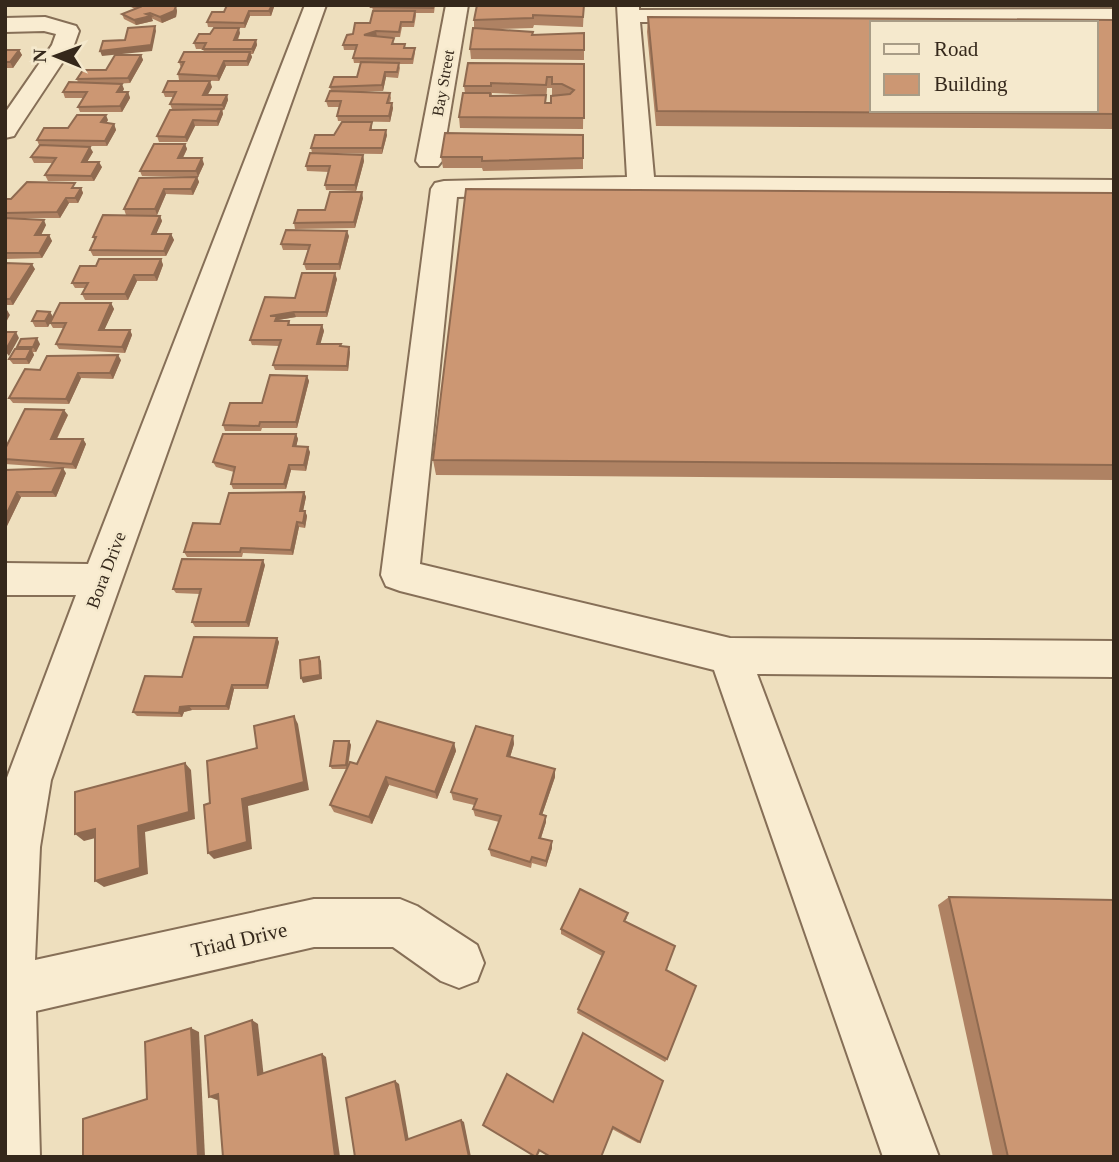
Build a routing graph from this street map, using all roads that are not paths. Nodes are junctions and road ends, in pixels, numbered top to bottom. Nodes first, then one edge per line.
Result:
1 (316, 5) edge
2 (457, 5) edge
3 (628, 10) edge
4 (737, 11) edge
5 (805, 11) edge
6 (917, 11) edge
7 (1114, 15) edge
8 (5, 25) edge
9 (5, 131) edge
10 (429, 161) dead end
11 (641, 185) junction
12 (1114, 188) edge
13 (5, 579) edge
14 (103, 580) junction
15 (730, 656) junction
16 (1114, 659) edge
17 (459, 963) dead end
18 (11, 991) junction
19 (12, 1157) edge
20 (911, 1157) edge

1 - 14 street, Bora Drive
2 - 10 street, Bay Street
3 - 4 street
3 - 11 street
4 - 5 street
5 - 6 street
6 - 7 street
8 - 9 street
11 - 12 street
11 - 15 street
13 - 14 street
14 - 18 street, Bora Drive
15 - 16 street
15 - 20 street
17 - 18 street, Triad Drive
18 - 19 street, Bora Drive

